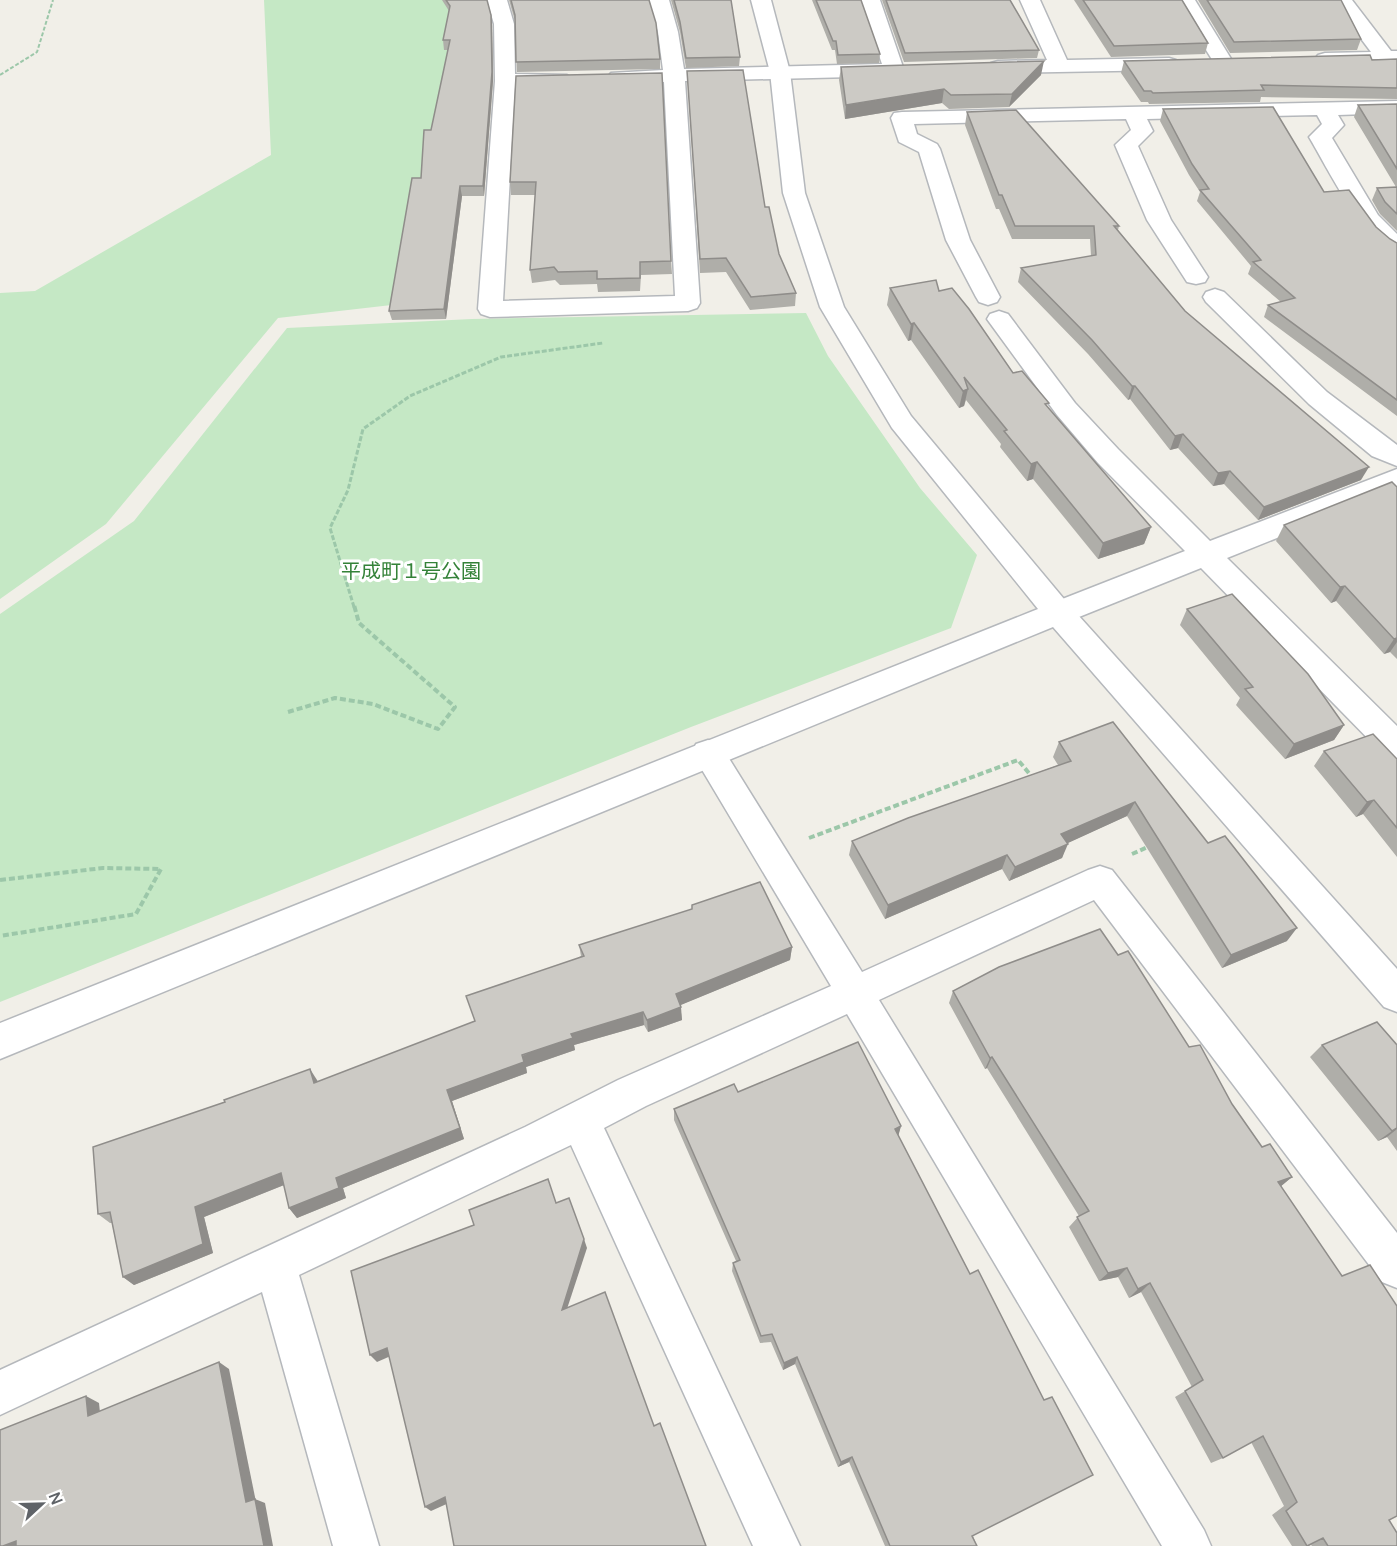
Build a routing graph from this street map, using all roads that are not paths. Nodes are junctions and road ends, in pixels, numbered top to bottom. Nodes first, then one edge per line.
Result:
1 (496, 0) edge
2 (659, 0) edge
3 (761, 0) edge
4 (870, 0) edge
5 (1030, 0) edge
6 (1185, 0) edge
7 (1342, 0) edge
8 (1391, 57) edge
9 (1301, 60) edge
10 (1223, 62) junction
11 (1246, 62) edge
12 (1060, 66) junction
13 (980, 68) edge
14 (780, 72) junction
15 (673, 75) junction
16 (505, 81) junction
17 (905, 86) junction
18 (1397, 107) edge
19 (1323, 108) junction
20 (1284, 109) junction
21 (1134, 113) junction
22 (944, 117) junction
23 (1108, 132) junction
24 (1320, 137) junction
25 (929, 148) junction
26 (1397, 248) edge
27 (1397, 457) edge
28 (1397, 479) edge
29 (1208, 555) junction
30 (1058, 613) junction
31 (1397, 747) edge
32 (708, 753) junction
33 (855, 993) junction
34 (1397, 995) edge
35 (0, 1041) edge
36 (580, 1121) junction
37 (275, 1264) junction
38 (1397, 1267) edge
39 (0, 1393) edge
40 (356, 1546) edge
41 (777, 1546) edge
42 (1188, 1546) edge

1 - 16 street
2 - 15 street
3 - 14 street
4 - 17 street
5 - 12 street
6 - 10 street
7 - 8 street
8 - 9 street
10 - 11 street
10 - 12 street
12 - 13 street
14 - 15 street
14 - 17 street
14 - 30 street
15 - 16 street
15 - 16 street
17 - 22 street
17 - 25 street
18 - 19 street
19 - 20 street
19 - 24 street
20 - 21 street
20 - 24 street
21 - 23 street
21 - 23 street
22 - 23 street
22 - 25 street
23 - 27 street
24 - 26 street
25 - 29 street
28 - 29 street
29 - 30 street
29 - 31 street
30 - 32 street
30 - 34 street
32 - 33 street
32 - 35 street
33 - 36 street
33 - 38 street
33 - 42 street
36 - 37 street
36 - 41 street
37 - 39 street
37 - 40 street

